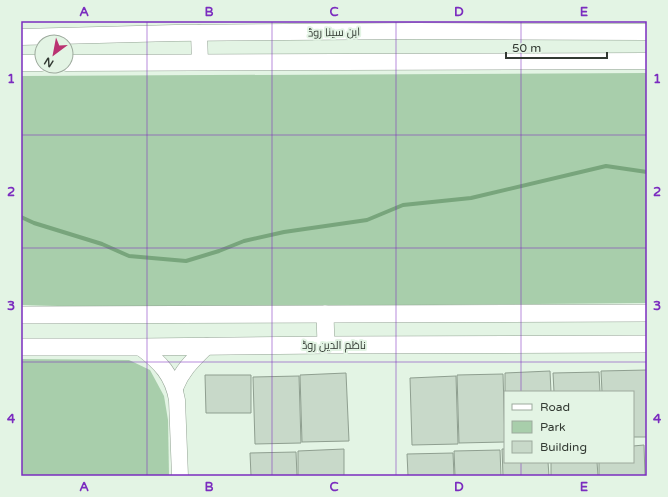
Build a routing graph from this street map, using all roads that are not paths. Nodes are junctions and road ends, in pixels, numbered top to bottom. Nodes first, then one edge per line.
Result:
1 (175, 27) edge
2 (647, 32) edge
3 (199, 33) junction
4 (21, 37) edge
5 (74, 37) edge
6 (34, 38) edge
7 (647, 61) edge
8 (200, 62) junction
9 (21, 63) edge
10 (34, 63) edge
11 (74, 63) edge
12 (647, 313) edge
13 (325, 314) junction
14 (21, 315) edge
15 (647, 344) edge
16 (326, 345) junction
17 (207, 346) junction
18 (21, 347) edge
19 (140, 347) junction
20 (175, 388) junction
21 (180, 476) edge

1 - 3 main road, ابن سینا روڈ
1 - 5 main road, ابن سینا روڈ
2 - 3 main road, ابن سینا روڈ
3 - 8 main road
4 - 6 main road, ابن سینا روڈ
7 - 8 main road
8 - 11 main road
9 - 10 main road
12 - 13 main road
13 - 14 main road
13 - 16 main road
15 - 16 main road, ناظم الدین روڈ
16 - 17 main road, ناظم الدین روڈ
17 - 19 main road, ناظم الدین روڈ
17 - 20 main road
18 - 19 main road, ناظم الدین روڈ
19 - 20 main road
20 - 21 main road

